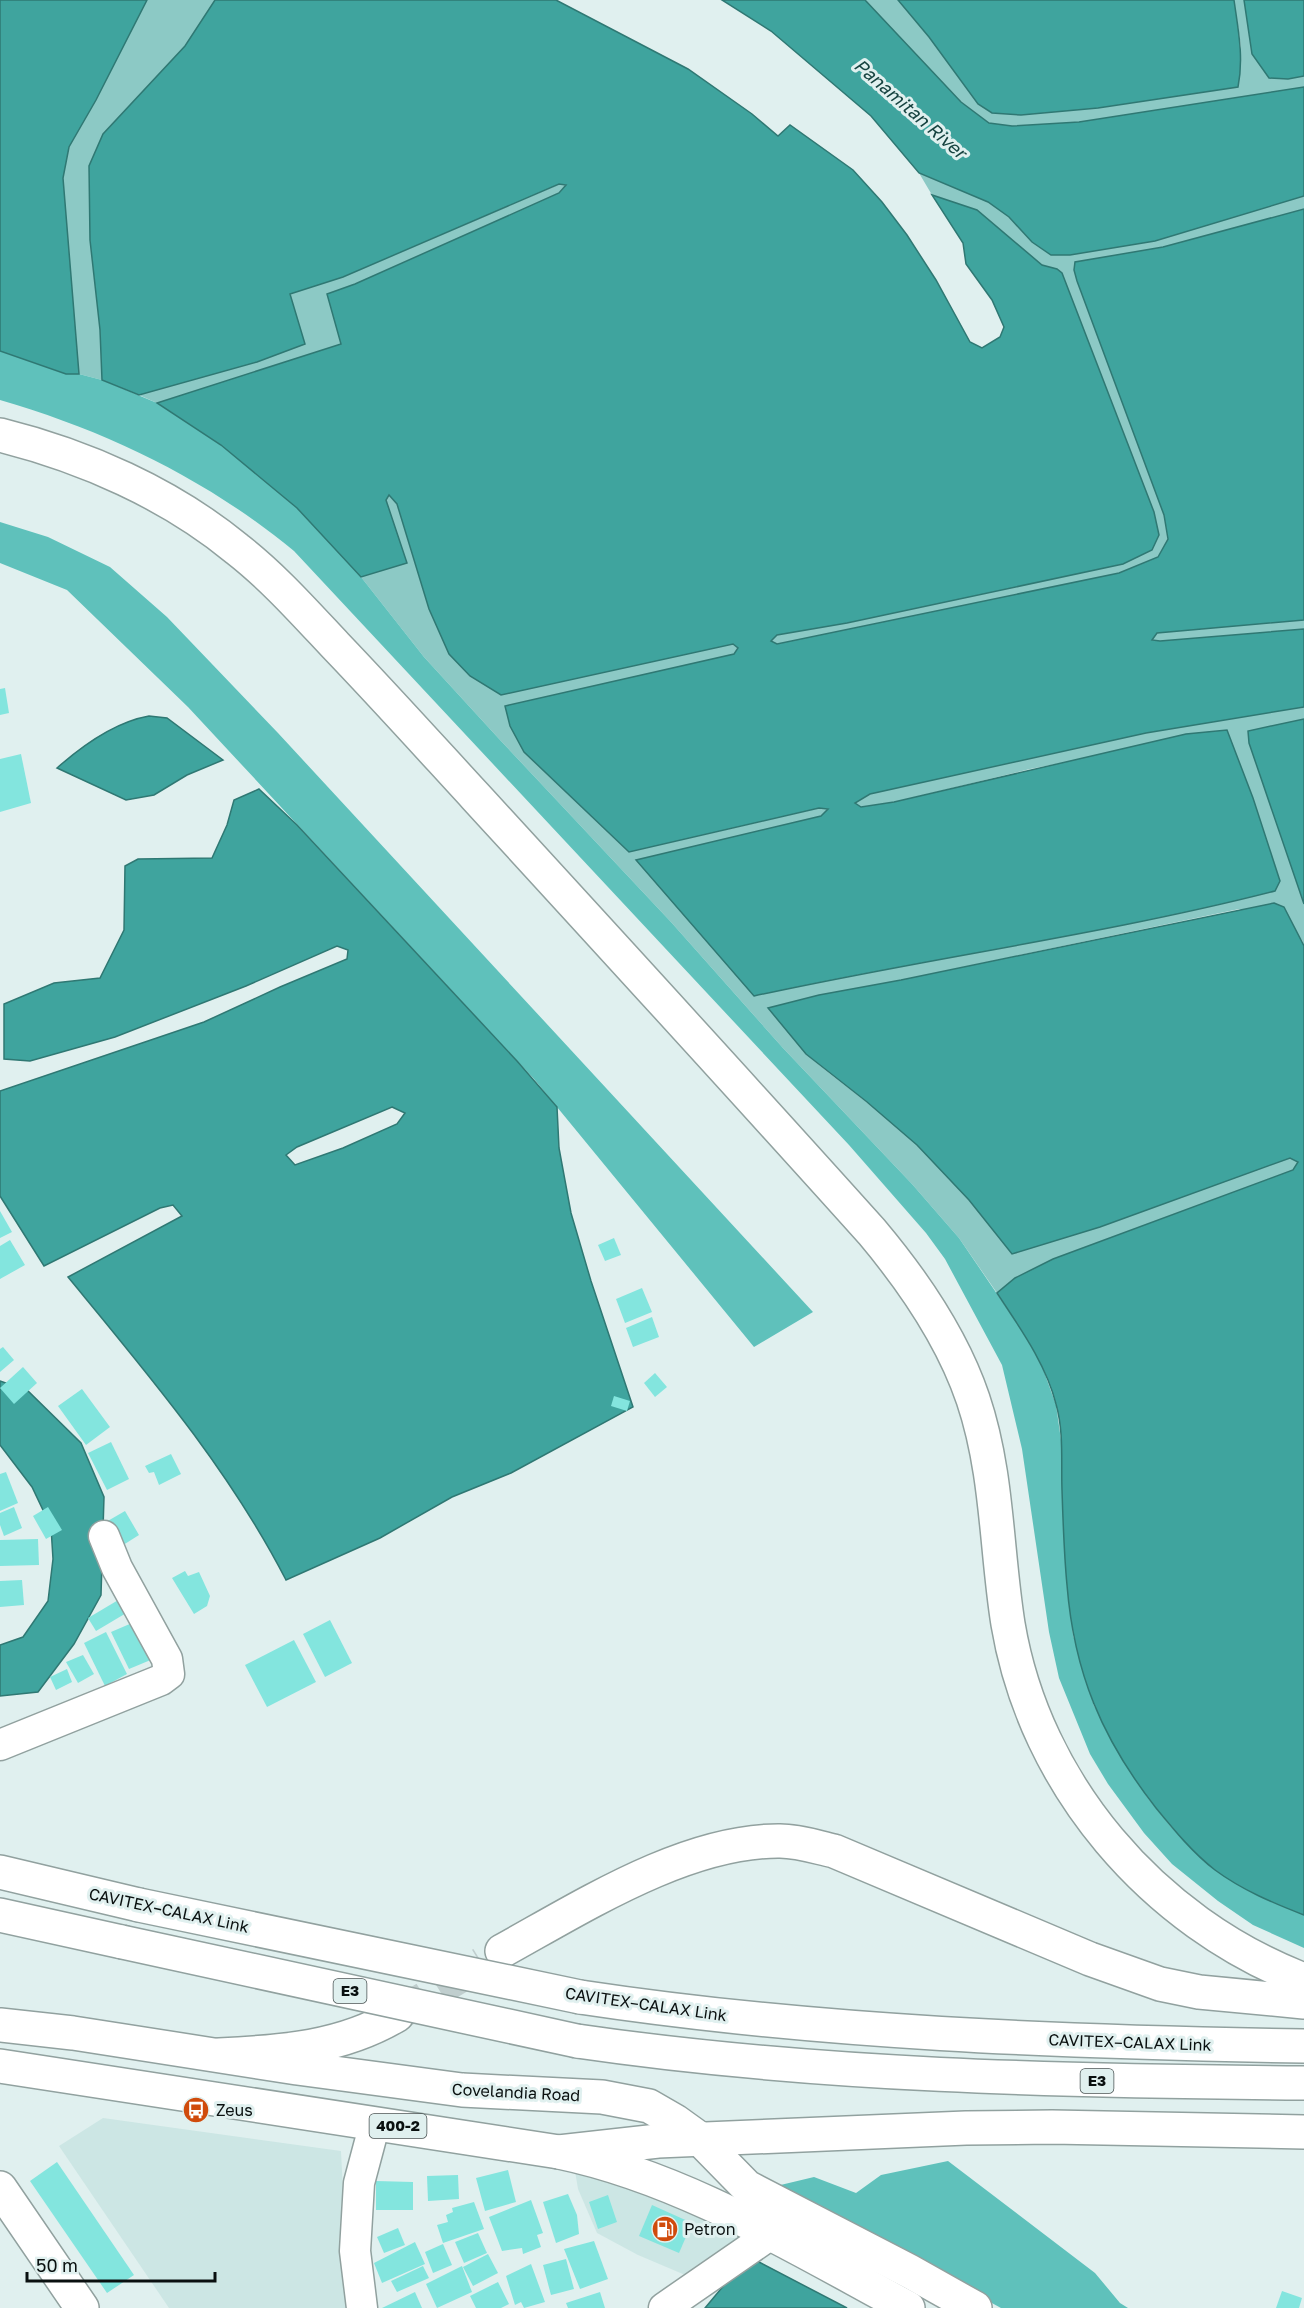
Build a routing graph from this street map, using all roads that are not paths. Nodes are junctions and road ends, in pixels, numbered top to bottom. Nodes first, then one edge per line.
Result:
1 (0, 435) edge
2 (104, 1536) dead end
3 (0, 1745) edge
4 (0, 1872) edge
5 (0, 1915) edge
6 (502, 1951) tunnel mouth
7 (1304, 1980) edge
8 (1304, 2002) edge
9 (0, 2012) edge
10 (396, 2015) tunnel mouth
11 (0, 2025) edge
12 (73, 2033) junction
13 (1304, 2046) edge
14 (219, 2055) junction
15 (0, 2066) edge
16 (1304, 2083) edge
17 (375, 2123) junction
18 (1304, 2132) edge
19 (700, 2139) junction
20 (559, 2152) junction
21 (0, 2188) edge
22 (771, 2234) junction
23 (82, 2308) edge
24 (362, 2308) edge
25 (664, 2308) edge
26 (908, 2308) edge
27 (975, 2308) edge

1 - 7 main road
2 - 3 street
4 - 13 main road, CAVITEX–CALAX Link, bridge
5 - 16 main road, E3, bridge
6 - 8 main road
9 - 12 main road
10 - 14 main road
11 - 12 main road, Covelandia Road
12 - 14 main road, Covelandia Road
14 - 19 main road, Covelandia Road
15 - 17 main road, 400-2
17 - 20 main road, 400-2
17 - 24 street
18 - 19 main road
19 - 20 main road
19 - 27 main road, Covelandia Road
20 - 22 main road, 400-2
21 - 23 main road
22 - 25 street
22 - 26 main road, 400-2

